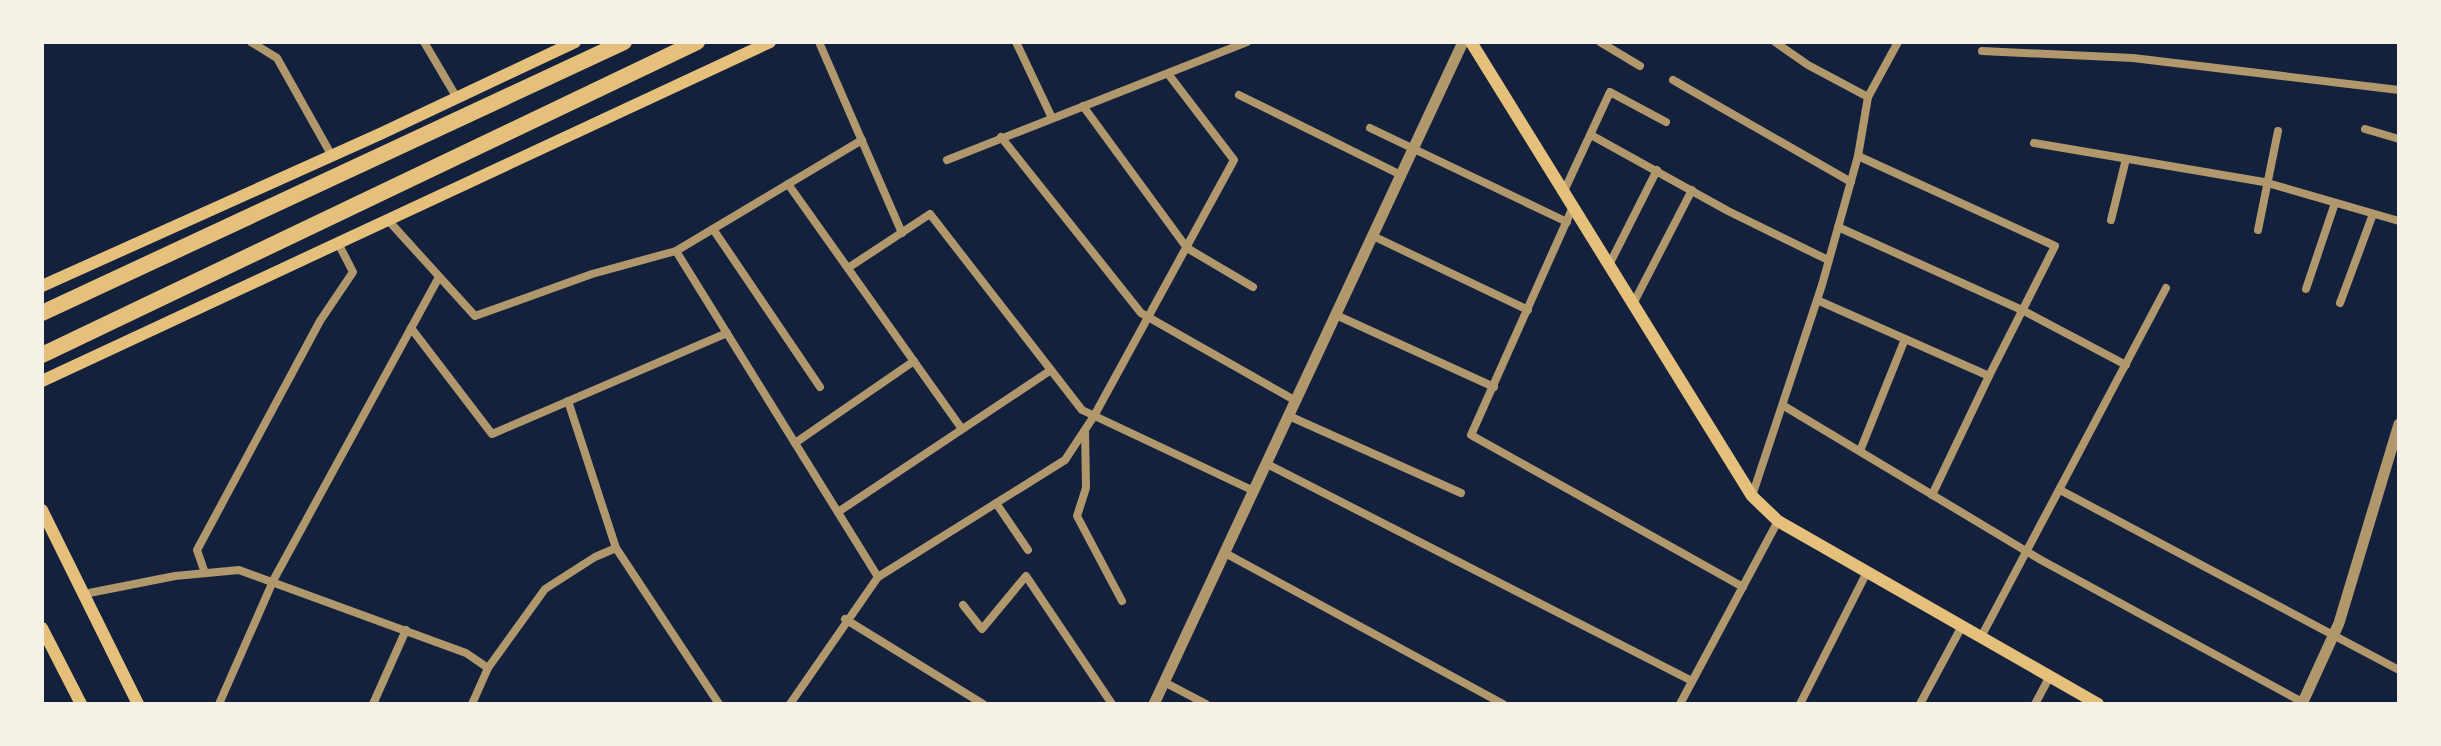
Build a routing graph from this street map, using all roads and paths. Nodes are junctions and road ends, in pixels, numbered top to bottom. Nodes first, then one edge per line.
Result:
1 (251, 42) edge
2 (424, 42) edge
3 (575, 42) edge
4 (624, 42) edge
5 (697, 42) edge
6 (770, 42) edge
7 (819, 42) edge
8 (1016, 42) edge
9 (1247, 42) edge
10 (1463, 42) edge
11 (1471, 42) edge
12 (1600, 42) edge
13 (1775, 42) edge
14 (1898, 42) edge
15 (1982, 51) dead end
16 (1640, 66) dead end
17 (1169, 75) junction
18 (1673, 80) dead end
19 (2399, 90) edge
20 (1239, 95) dead end
21 (1868, 97) junction
22 (457, 98) junction
23 (1083, 106) junction
24 (1052, 118) junction
25 (1666, 122) dead end
26 (1370, 128) dead end
27 (2365, 129) dead end
28 (2278, 131) dead end
29 (1591, 135) junction
30 (1001, 137) junction
31 (2399, 139) edge
32 (862, 140) junction
33 (2034, 143) dead end
34 (1414, 148) junction
35 (332, 156) junction
36 (1858, 156) junction
37 (2126, 159) junction
38 (947, 160) dead end
39 (1657, 170) junction
40 (1401, 175) junction
41 (1851, 182) junction
42 (788, 184) junction
43 (2270, 184) junction
44 (1692, 190) junction
45 (1564, 191) junction
46 (2335, 203) junction
47 (1573, 207) junction
48 (2373, 214) junction
49 (387, 219) junction
50 (2111, 220) dead end
51 (2399, 221) edge
52 (1567, 222) junction
53 (1838, 227) junction
54 (713, 229) junction
55 (2258, 230) dead end
56 (902, 233) junction
57 (1373, 236) junction
58 (338, 243) junction
59 (1187, 248) junction
60 (676, 251) junction
61 (1828, 260) junction
62 (1609, 265) junction
63 (848, 268) junction
64 (439, 277) junction
65 (42, 286) edge
66 (1253, 287) dead end
67 (2166, 288) dead end
68 (2306, 289) dead end
69 (1817, 300) junction
70 (2340, 303) dead end
71 (1633, 304) junction
72 (1528, 310) junction
73 (2022, 310) junction
74 (42, 313) edge
75 (1336, 315) junction
76 (1149, 318) junction
77 (411, 328) junction
78 (727, 333) junction
79 (1905, 339) junction
80 (42, 355) edge
81 (914, 361) junction
82 (2126, 365) junction
83 (1051, 370) junction
84 (1989, 376) junction
85 (42, 381) edge
86 (820, 387) dead end
87 (1494, 387) junction
88 (568, 401) junction
89 (1296, 401) junction
90 (1784, 406) junction
91 (1094, 416) junction
92 (1289, 416) junction
93 (2399, 424) edge
94 (962, 429) junction
95 (1085, 430) junction
96 (795, 443) junction
97 (1860, 451) junction
98 (1267, 464) junction
99 (1254, 491) junction
100 (2062, 491) junction
101 (1461, 493) dead end
102 (1932, 495) junction
103 (1752, 496) junction
104 (996, 503) junction
105 (42, 510) edge
106 (838, 512) junction
107 (1778, 521) junction
108 (616, 548) junction
109 (1028, 550) dead end
110 (2028, 552) junction
111 (1225, 553) junction
112 (1867, 572) junction
113 (205, 573) junction
114 (878, 577) junction
115 (274, 579) junction
116 (1743, 587) junction
117 (84, 594) junction
118 (1122, 601) dead end
119 (963, 605) dead end
120 (845, 619) junction
121 (1962, 626) junction
122 (42, 628) edge
123 (406, 630) junction
124 (2334, 636) junction
125 (1981, 637) junction
126 (488, 668) junction
127 (2399, 670) edge
128 (2050, 676) junction
129 (1692, 681) junction
130 (1164, 682) junction
131 (2304, 703) edge
132 (81, 704) edge
133 (138, 704) edge
134 (219, 704) edge
135 (373, 704) edge
136 (472, 704) edge
137 (719, 704) edge
138 (790, 704) edge
139 (983, 704) edge
140 (1112, 704) edge
141 (1154, 704) edge
142 (1206, 704) edge
143 (1503, 704) edge
144 (1680, 704) edge
145 (1800, 704) edge
146 (1920, 704) edge
147 (2035, 704) edge
148 (2098, 704) edge

1 - 35 street
2 - 22 street
3 - 22 main road
4 - 74 highway
5 - 80 highway
6 - 49 main road
7 - 32 street
8 - 24 street
9 - 17 street
10 - 34 street
11 - 45 main road
12 - 16 street
13 - 21 street
14 - 21 street
15 - 19 street
17 - 23 street
17 - 59 street
18 - 41 street
20 - 40 street
21 - 36 street
22 - 35 main road
23 - 24 street
23 - 59 street
24 - 30 street
25 - 29 street
26 - 34 street
27 - 31 street
28 - 43 street
29 - 39 street
29 - 45 street
30 - 38 street
30 - 76 street
32 - 42 street
32 - 56 street
33 - 37 street
34 - 40 street
34 - 52 street
35 - 65 main road
36 - 41 street
36 - 73 street
37 - 43 street
37 - 50 street
39 - 44 street
39 - 62 street
40 - 57 street
41 - 53 street
42 - 54 street
42 - 63 street
43 - 46 street
43 - 55 street
44 - 61 street
44 - 71 street
45 - 47 main road
46 - 48 street
46 - 68 street
47 - 52 street
47 - 62 main road
48 - 51 street
48 - 70 street
49 - 58 main road
49 - 64 street
52 - 72 street
53 - 61 street
53 - 73 street
54 - 60 street
54 - 86 street
56 - 63 street
56 - 83 street
57 - 72 street
57 - 75 street
58 - 85 main road
58 - 113 street
59 - 66 street
59 - 76 street
60 - 64 street
60 - 78 street
61 - 69 street
62 - 71 main road
63 - 81 street
64 - 77 street
67 - 82 street
69 - 79 street
69 - 90 street
71 - 103 main road
72 - 87 street
73 - 82 street
73 - 84 street
75 - 87 street
75 - 89 street
76 - 89 street
76 - 91 street
77 - 88 street
77 - 115 street
78 - 88 street
78 - 96 street
79 - 84 street
79 - 97 street
81 - 94 street
81 - 96 street
82 - 100 street
83 - 91 street
83 - 94 street
84 - 102 street
87 - 116 street
88 - 108 street
89 - 92 street
90 - 97 street
90 - 103 street
91 - 95 street
91 - 99 street
92 - 98 street
92 - 101 street
93 - 124 street
94 - 106 street
95 - 104 street
95 - 118 street
96 - 106 street
97 - 102 street
98 - 99 street
98 - 129 street
99 - 111 street
100 - 110 street
100 - 124 street
102 - 110 street
103 - 107 main road
104 - 109 street
104 - 114 street
105 - 117 main road
106 - 114 street
107 - 112 main road
107 - 116 street
108 - 126 street
108 - 137 street
110 - 125 street
110 - 131 street
111 - 130 street
111 - 143 street
112 - 121 main road
112 - 145 street
113 - 115 street
113 - 117 street
114 - 120 street
115 - 123 street
115 - 134 street
116 - 129 street
117 - 133 main road
119 - 140 street
120 - 138 street
120 - 139 street
121 - 125 main road
121 - 146 street
122 - 132 main road
123 - 126 street
123 - 135 street
124 - 127 street
124 - 131 street
125 - 128 main road
126 - 136 street
128 - 147 street
128 - 148 main road
129 - 144 street
130 - 141 street
130 - 142 street

